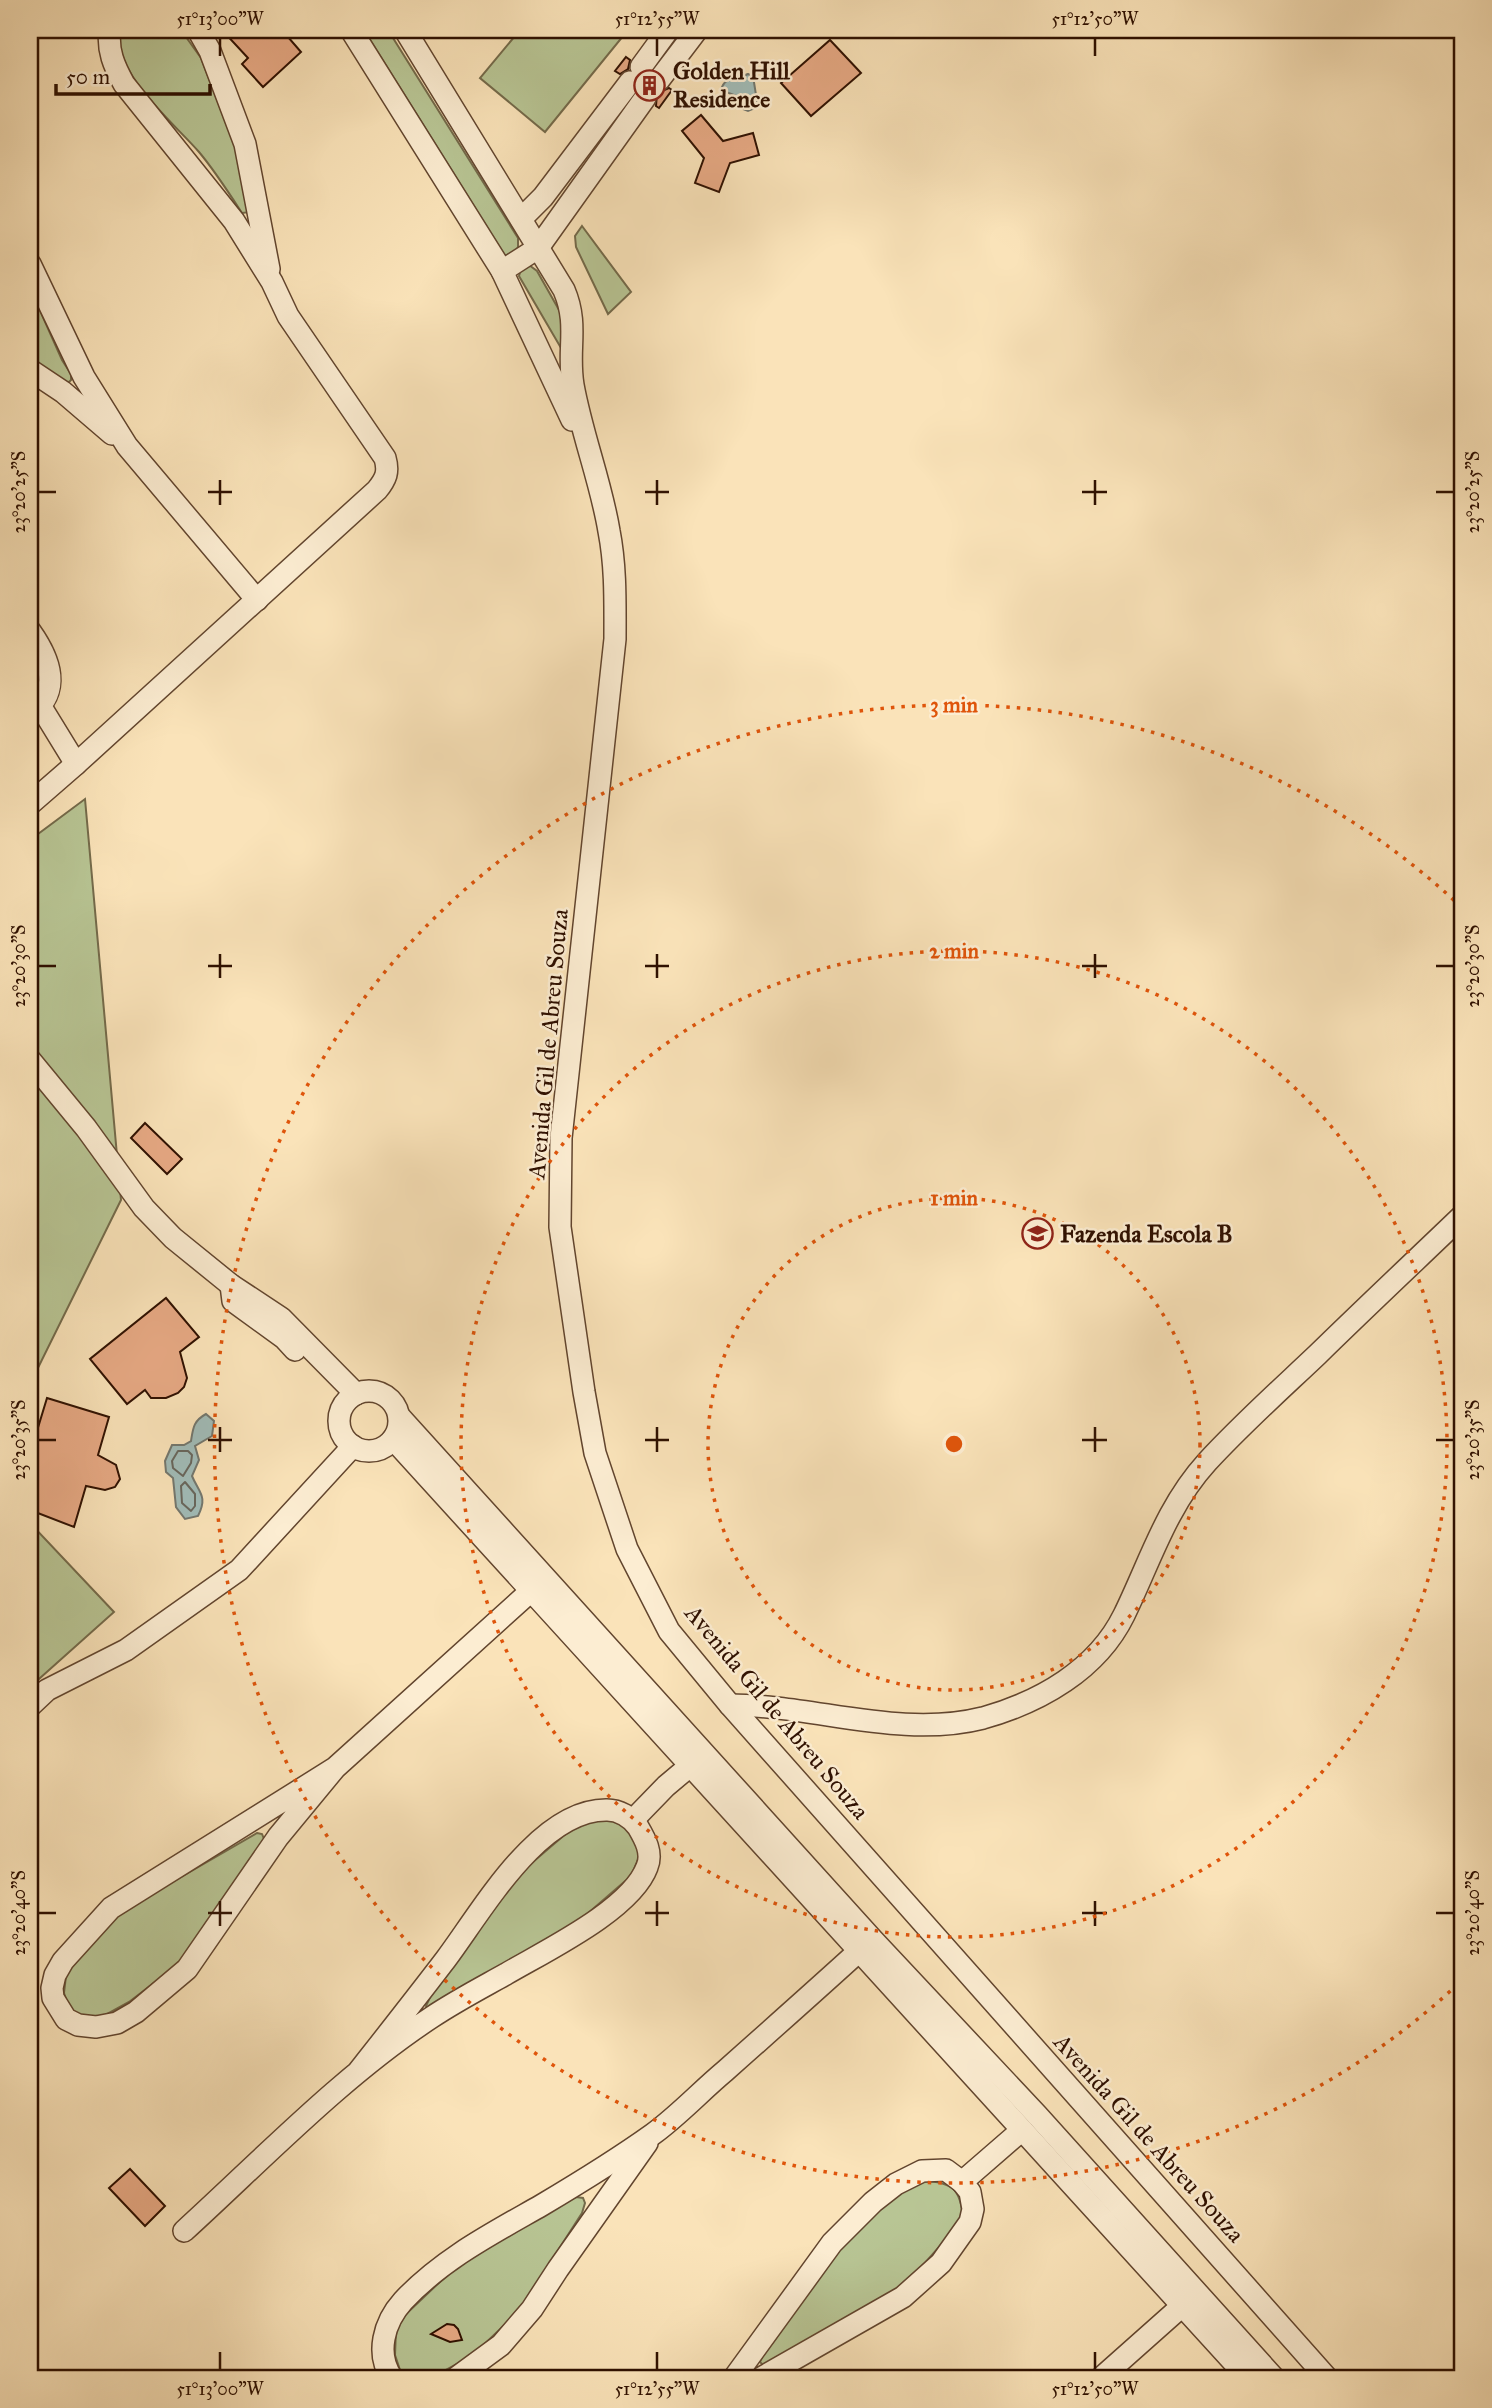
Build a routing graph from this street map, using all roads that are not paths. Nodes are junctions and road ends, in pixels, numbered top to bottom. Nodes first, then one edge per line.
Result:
1 (110, 30) edge
2 (198, 30) edge
3 (351, 30) edge
4 (405, 30) edge
5 (668, 30) edge
6 (698, 30) edge
7 (659, 80) dead end
8 (641, 104) dead end
9 (259, 211) junction
10 (521, 219) junction
11 (234, 221) junction
12 (542, 243) junction
13 (30, 264) edge
14 (502, 271) junction
15 (272, 282) junction
16 (30, 370) edge
17 (84, 377) junction
18 (63, 392) junction
19 (127, 446) junction
20 (590, 460) junction
21 (257, 600) junction
22 (30, 631) edge
23 (35, 711) edge
24 (76, 764) junction
25 (30, 804) edge
26 (30, 1060) edge
27 (1462, 1216) edge
28 (350, 1399) junction
29 (399, 1416) junction
30 (393, 1439) junction
31 (353, 1446) junction
32 (532, 1590) junction
33 (730, 1705) junction
34 (30, 1706) edge
35 (691, 1765) junction
36 (335, 1768) junction
37 (263, 1814) junction
38 (633, 1820) junction
39 (278, 1837) junction
40 (859, 1951) junction
41 (416, 1997) junction
42 (432, 2017) junction
43 (358, 2072) junction
44 (1022, 2130) junction
45 (654, 2133) junction
46 (962, 2182) junction
47 (573, 2185) junction
48 (598, 2210) junction
49 (184, 2231) dead end
50 (1182, 2306) junction
51 (751, 2357) junction
52 (764, 2377) edge
53 (392, 2378) edge
54 (456, 2378) edge
55 (734, 2378) edge
56 (1101, 2378) edge
57 (1248, 2378) edge
58 (1275, 2378) edge
59 (1327, 2378) edge

1 - 11 street
2 - 9 street
3 - 14 street, Avenida Gil de Abreu Souza
4 - 10 street, Avenida Gil de Abreu Souza
5 - 10 street
6 - 7 street
8 - 12 street
9 - 11 street
9 - 15 street
10 - 12 street, Avenida Gil de Abreu Souza
11 - 15 street
12 - 14 street
12 - 20 street, Avenida Gil de Abreu Souza
13 - 17 street
14 - 20 street, Avenida Gil de Abreu Souza
15 - 21 street
16 - 18 street
17 - 18 street
17 - 19 street
18 - 19 street
19 - 21 street
20 - 33 street, Avenida Gil de Abreu Souza
21 - 24 street
22 - 23 street
23 - 24 street
24 - 25 street
26 - 28 street
27 - 33 street
28 - 29 street
28 - 31 street
29 - 30 street
29 - 58 street
30 - 31 street
30 - 32 street
31 - 34 street
32 - 35 street
32 - 36 street
33 - 59 street, Avenida Gil de Abreu Souza
35 - 38 street
35 - 40 street
36 - 37 street
36 - 39 street
37 - 39 street
37 - 39 street
38 - 41 street
38 - 42 street
40 - 44 street
40 - 45 street
41 - 42 street
41 - 43 street
42 - 43 street
43 - 49 street
44 - 46 street
44 - 50 street
45 - 47 street
45 - 48 street
46 - 51 street
46 - 52 street
47 - 48 street
47 - 53 street
48 - 54 street
50 - 56 street
50 - 57 street
51 - 52 street
51 - 55 street

